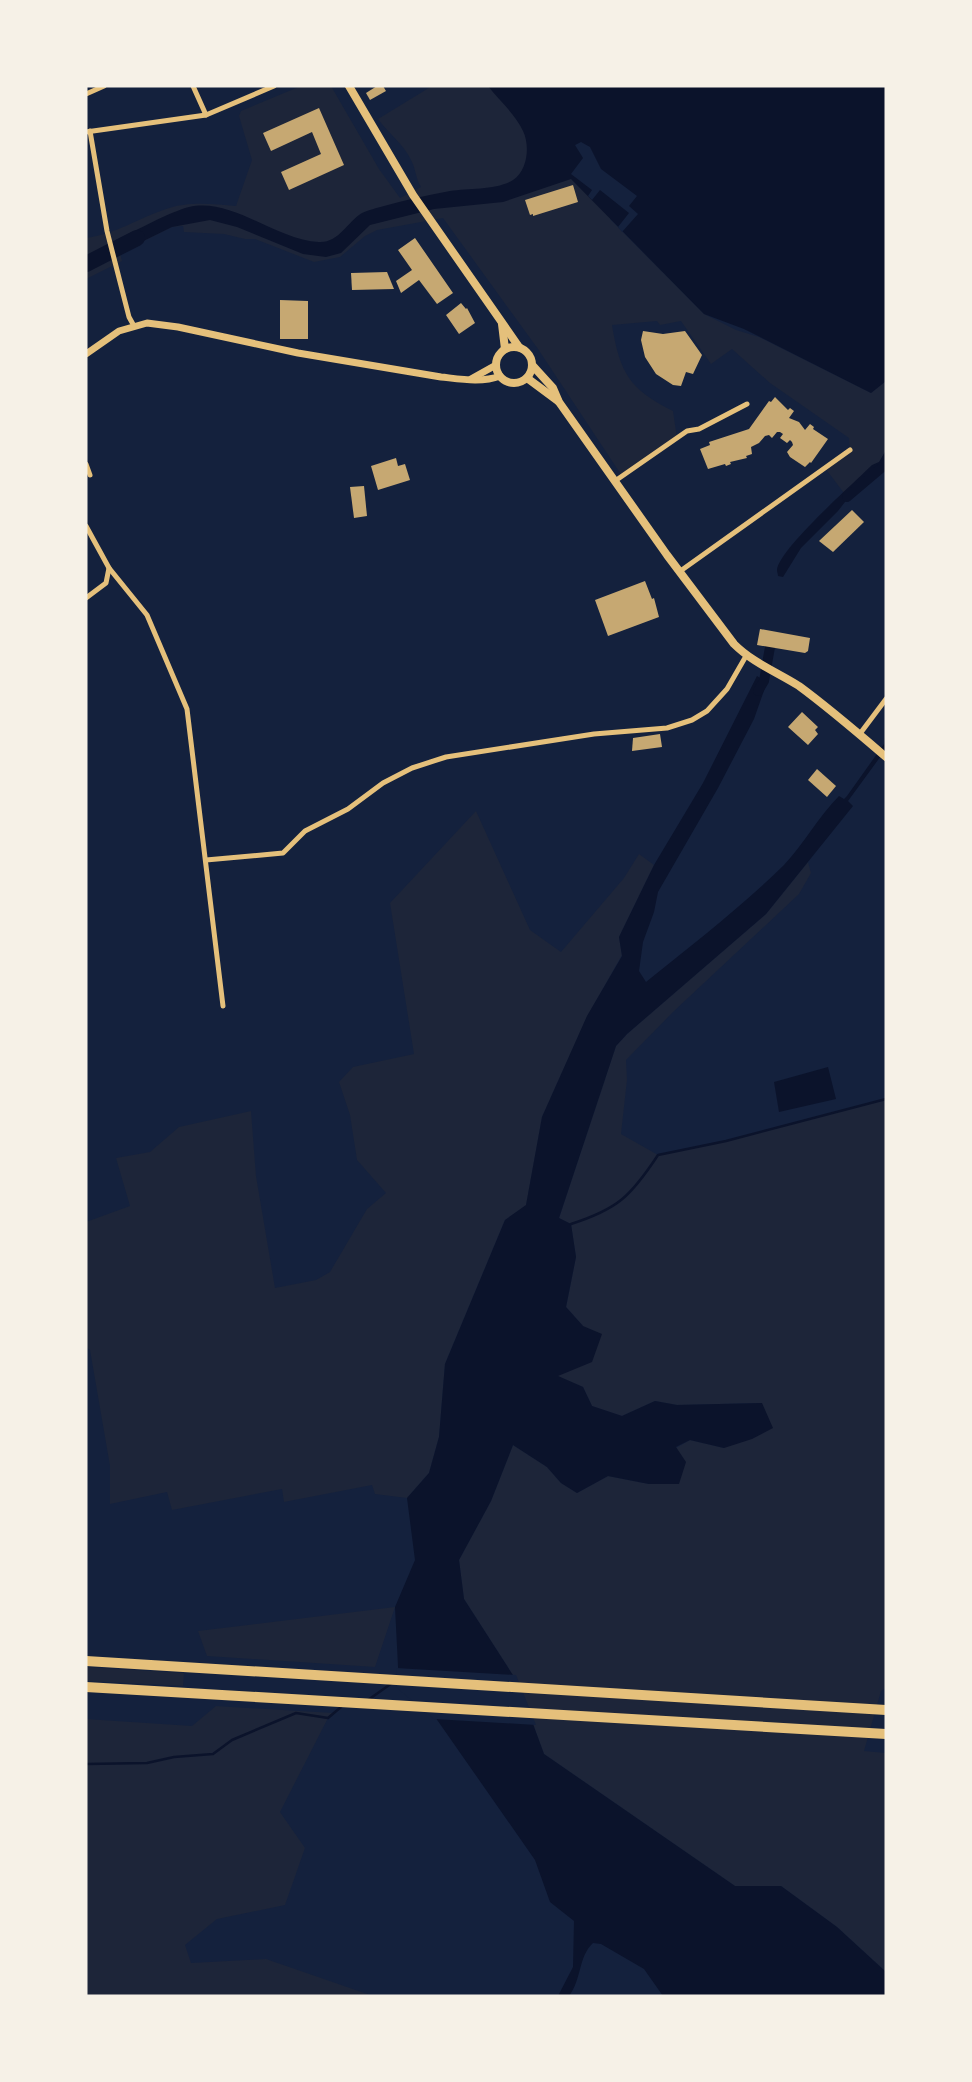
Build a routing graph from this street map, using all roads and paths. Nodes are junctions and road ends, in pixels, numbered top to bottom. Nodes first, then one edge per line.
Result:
1 (104, 86) edge
2 (193, 86) edge
3 (274, 86) edge
4 (349, 86) edge
5 (87, 92) edge
6 (206, 115) junction
7 (88, 132) edge
8 (502, 321) junction
9 (134, 326) junction
10 (519, 347) junction
11 (505, 349) junction
12 (86, 354) edge
13 (496, 365) junction
14 (533, 366) junction
15 (500, 376) junction
16 (527, 378) junction
17 (471, 379) junction
18 (559, 402) junction
19 (746, 404) dead end
20 (850, 450) dead end
21 (86, 464) edge
22 (90, 475) dead end
23 (615, 481) junction
24 (86, 526) edge
25 (110, 568) junction
26 (679, 572) junction
27 (86, 598) edge
28 (746, 656) junction
29 (886, 699) edge
30 (862, 737) junction
31 (886, 757) edge
32 (206, 860) junction
33 (222, 1006) dead end
34 (86, 1661) edge
35 (86, 1687) edge
36 (886, 1710) edge
37 (886, 1734) edge

1 - 5 street
2 - 6 street
3 - 6 street
4 - 8 main road
6 - 7 street
7 - 9 street
8 - 10 main road
8 - 11 main road
9 - 12 street
9 - 17 street
10 - 11 main road
10 - 14 main road
11 - 13 main road
13 - 15 main road
13 - 17 street
14 - 16 main road
14 - 18 main road
15 - 16 main road
15 - 17 street
16 - 18 main road
18 - 23 main road
19 - 23 street
20 - 26 street
21 - 22 street
23 - 26 main road
24 - 25 street
25 - 27 street
25 - 32 street
26 - 28 main road
28 - 30 main road
28 - 32 street
29 - 30 street
30 - 31 main road
32 - 33 street
34 - 36 highway
35 - 37 highway

